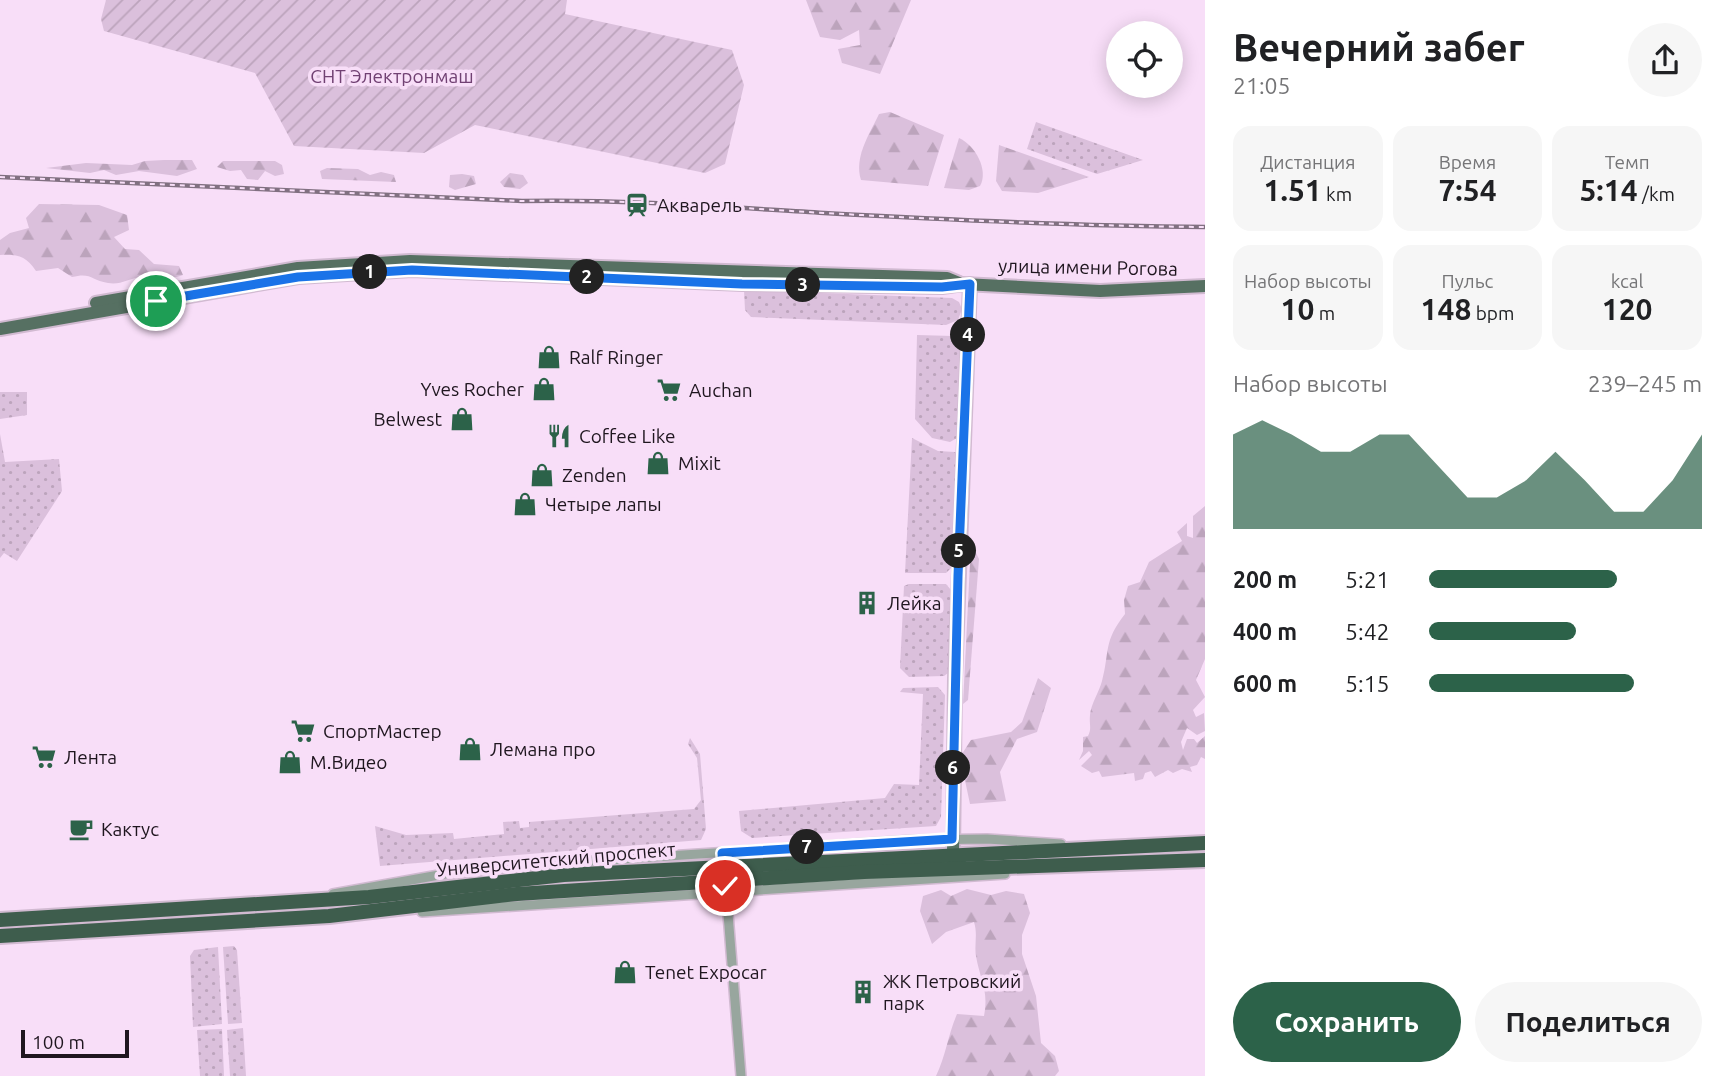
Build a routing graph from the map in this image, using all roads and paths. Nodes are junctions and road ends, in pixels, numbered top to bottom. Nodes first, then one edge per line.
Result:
1 (966, 284) junction
2 (1205, 286) edge
3 (0, 321) edge
4 (0, 329) edge
5 (1205, 843) edge
6 (953, 847) junction
7 (722, 856) junction
8 (1205, 860) edge
9 (1149, 864) junction
10 (967, 869) junction
11 (725, 889) junction
12 (283, 902) junction
13 (329, 916) junction
14 (0, 920) edge
15 (0, 936) edge
16 (741, 1076) edge

1 - 2 main road, улица имени Рогова
1 - 3 main road
1 - 4 main road
1 - 6 main road
5 - 6 highway, Университетский проспект
6 - 7 street, Университетский проспект
6 - 10 main road
6 - 12 highway, Университетский проспект
7 - 11 street, bridge
7 - 12 street, Университетский проспект
8 - 9 highway
9 - 10 highway, Университетский проспект
9 - 11 street, Университетский проспект
10 - 13 highway, Университетский проспект
11 - 13 street, Университетский проспект
11 - 16 street
12 - 14 highway, Университетский проспект
13 - 15 highway, Университетский проспект

